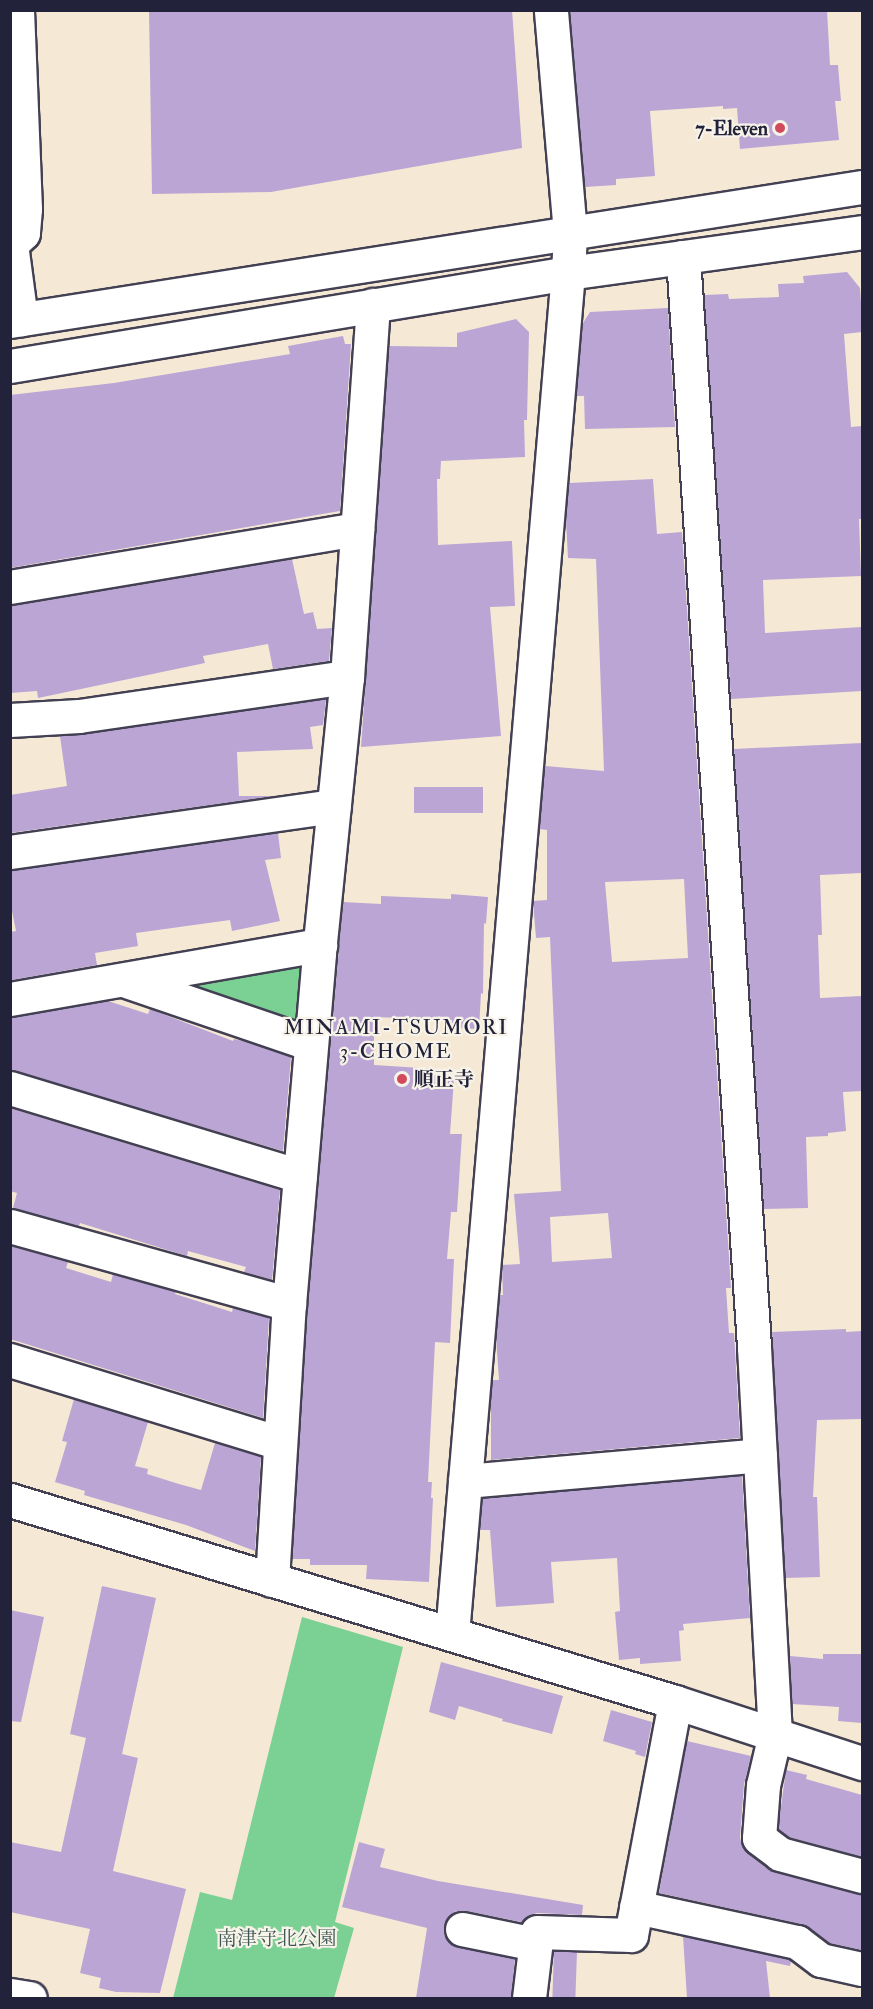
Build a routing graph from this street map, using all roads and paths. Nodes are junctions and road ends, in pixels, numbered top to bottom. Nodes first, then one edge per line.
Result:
1 (17, 10) edge
2 (551, 10) edge
3 (862, 187) edge
4 (862, 232) edge
5 (570, 233) junction
6 (11, 244) edge
7 (683, 257) junction
8 (568, 273) junction
9 (373, 306) junction
10 (16, 320) edge
11 (10, 366) edge
12 (357, 529) junction
13 (10, 587) edge
14 (347, 677) junction
15 (10, 720) edge
16 (334, 806) junction
17 (10, 852) edge
18 (320, 945) junction
19 (121, 980) junction
20 (10, 999) edge
21 (311, 1044) junction
22 (10, 1088) edge
23 (300, 1176) junction
24 (10, 1226) edge
25 (289, 1304) junction
26 (10, 1360) edge
27 (280, 1443) junction
28 (760, 1455) junction
29 (465, 1481) junction
30 (10, 1500) edge
31 (272, 1580) junction
32 (452, 1634) junction
33 (675, 1702) junction
34 (775, 1734) junction
35 (862, 1763) edge
36 (862, 1876) edge
37 (636, 1907) junction
38 (462, 1929) dead end
39 (535, 1944) junction
40 (862, 1969) edge
41 (10, 1995) edge
42 (30, 1998) edge
43 (529, 1998) edge

1 - 6 street
2 - 5 street
3 - 5 street
4 - 7 street
5 - 8 street
5 - 10 street
6 - 10 street
7 - 8 street
7 - 28 street
8 - 9 street
8 - 29 street
9 - 11 street
9 - 12 street
12 - 13 street
12 - 14 street
14 - 15 street
14 - 16 street
16 - 17 street
16 - 18 street
18 - 19 street
18 - 21 street
19 - 20 street
19 - 21 street
21 - 23 street
22 - 23 street
23 - 25 street
24 - 25 street
25 - 27 street
26 - 27 street
27 - 31 street
28 - 29 street
28 - 34 street
29 - 32 street
30 - 31 street
31 - 32 street
32 - 33 street
33 - 34 street
33 - 37 street
34 - 35 street
34 - 36 street
37 - 39 street
37 - 40 street
38 - 39 street
39 - 43 street
41 - 42 street

